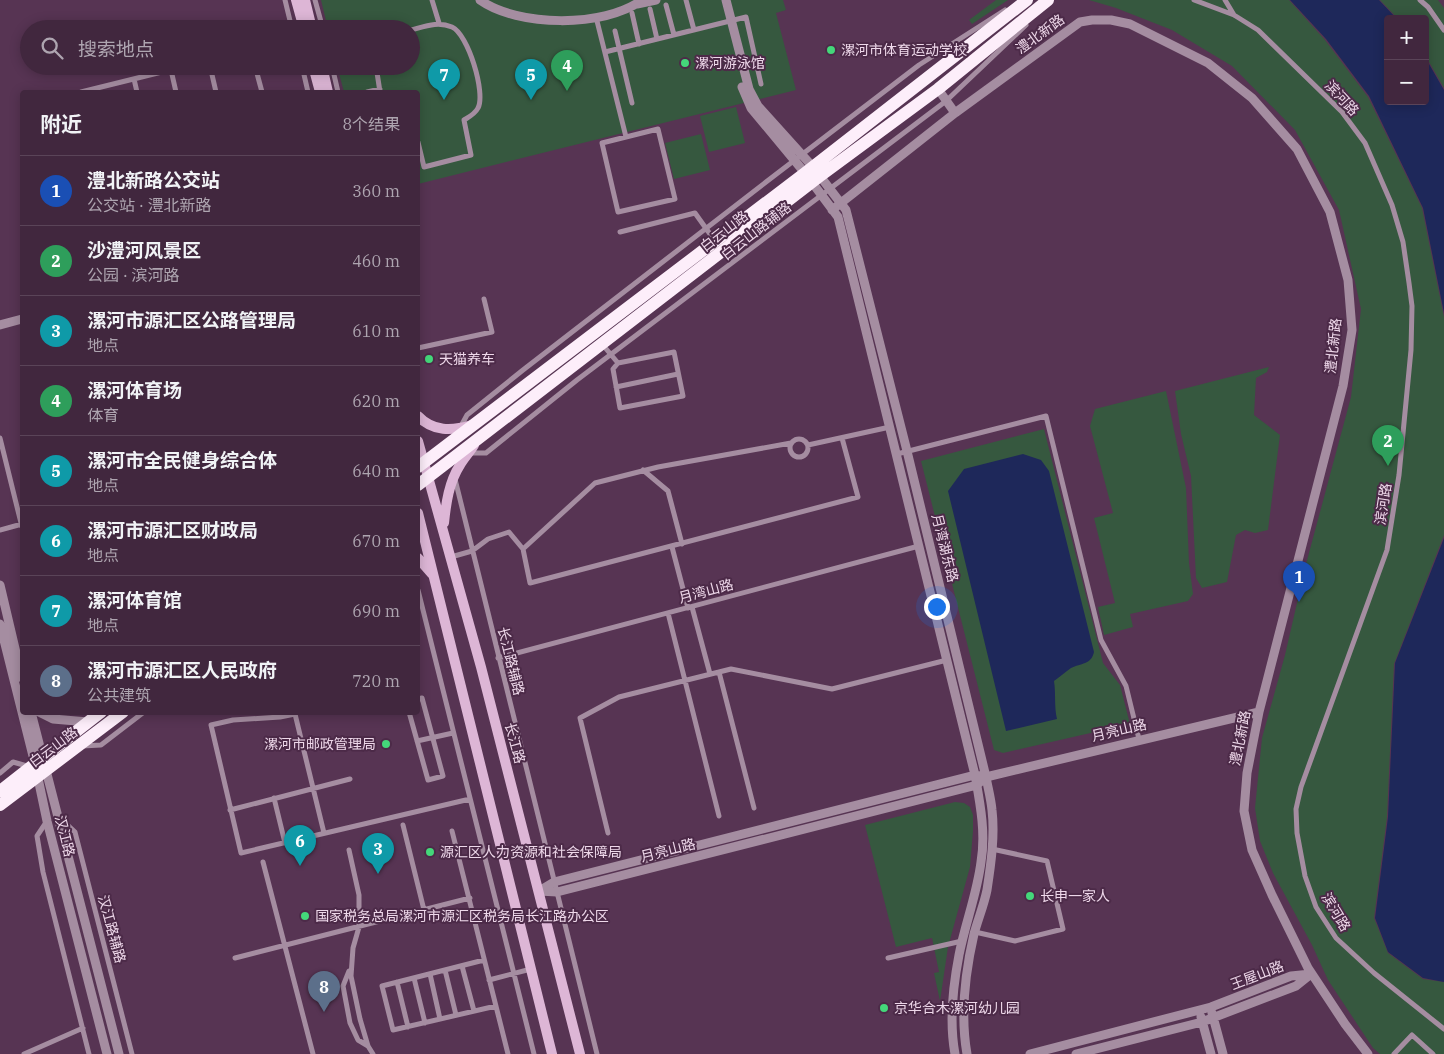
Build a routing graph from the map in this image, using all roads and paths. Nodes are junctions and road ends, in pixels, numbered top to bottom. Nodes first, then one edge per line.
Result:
1 (285, 0) edge
2 (296, 0) edge
3 (305, 0) edge
4 (315, 0) edge
5 (432, 0) edge
6 (480, 0) edge
7 (656, 0) edge
8 (686, 0) edge
9 (721, 0) edge
10 (726, 0) edge
11 (1020, 0) edge
12 (1027, 0) edge
13 (1048, 0) edge
14 (1052, 0) edge
15 (1194, 0) edge
16 (1225, 0) edge
17 (1420, 0) edge
18 (666, 5) dead end
19 (636, 6) edge
20 (650, 10) dead end
21 (1234, 15) junction
22 (596, 17) junction
23 (290, 20) edge
24 (302, 20) edge
25 (310, 20) edge
26 (320, 20) edge
27 (728, 22) junction
28 (439, 23) junction
29 (420, 28) edge
30 (694, 30) junction
31 (1444, 30) edge
32 (615, 31) dead end
33 (674, 35) junction
34 (657, 39) junction
35 (639, 44) junction
36 (619, 49) junction
37 (605, 52) junction
38 (150, 75) edge
39 (171, 75) edge
40 (212, 75) edge
41 (257, 75) edge
42 (304, 75) edge
43 (315, 75) edge
44 (324, 75) edge
45 (334, 75) edge
46 (377, 75) edge
47 (134, 79) junction
48 (761, 84) dead end
49 (938, 89) junction
50 (100, 90) edge
51 (137, 90) edge
52 (175, 90) edge
53 (216, 90) edge
54 (261, 90) edge
55 (308, 90) edge
56 (319, 90) edge
57 (328, 90) edge
58 (338, 90) edge
59 (380, 90) edge
60 (946, 100) junction
61 (632, 103) dead end
62 (955, 113) junction
63 (626, 137) junction
64 (420, 150) edge
65 (802, 154) junction
66 (795, 160) junction
67 (812, 174) junction
68 (829, 188) junction
69 (821, 195) junction
70 (841, 203) junction
71 (832, 210) junction
72 (706, 229) junction
73 (620, 232) dead end
74 (715, 241) junction
75 (484, 298) dead end
76 (20, 320) edge
77 (0, 325) edge
78 (602, 344) junction
79 (420, 348) edge
80 (611, 355) junction
81 (618, 364) junction
82 (678, 374) junction
83 (616, 387) junction
84 (420, 418) edge
85 (467, 426) junction
86 (890, 427) junction
87 (0, 438) edge
88 (842, 438) junction
89 (791, 443) junction
90 (808, 445) junction
91 (907, 451) junction
92 (464, 453) junction
93 (896, 454) junction
94 (420, 456) edge
95 (422, 470) edge
96 (643, 470) junction
97 (454, 476) junction
98 (20, 517) edge
99 (420, 522) edge
100 (20, 525) edge
101 (443, 529) junction
102 (0, 530) edge
103 (425, 544) junction
104 (682, 544) junction
105 (919, 546) junction
106 (672, 547) junction
107 (522, 549) junction
108 (472, 552) junction
109 (420, 554) edge
110 (451, 557) junction
111 (420, 560) edge
112 (433, 575) junction
113 (0, 585) edge
114 (420, 598) edge
115 (690, 607) junction
116 (668, 614) junction
117 (0, 624) edge
118 (498, 658) junction
119 (947, 660) junction
120 (20, 670) edge
121 (719, 672) junction
122 (710, 674) junction
123 (685, 681) junction
124 (420, 698) edge
125 (20, 699) edge
126 (1259, 712) junction
127 (24, 715) edge
128 (31, 715) edge
129 (44, 715) edge
130 (97, 715) edge
131 (119, 715) edge
132 (140, 715) edge
133 (289, 715) edge
134 (294, 715) edge
135 (410, 715) edge
136 (76, 723) edge
137 (453, 733) junction
138 (433, 738) junction
139 (1139, 739) junction
140 (417, 741) junction
141 (79, 746) junction
142 (38, 767) junction
143 (0, 773) edge
144 (975, 774) junction
145 (986, 777) junction
146 (350, 779) dead end
147 (977, 785) junction
148 (313, 788) junction
149 (0, 791) edge
150 (274, 798) junction
151 (470, 799) junction
152 (0, 805) edge
153 (754, 808) dead end
154 (230, 810) junction
155 (58, 816) junction
156 (719, 816) dead end
157 (47, 821) junction
158 (403, 824) dead end
159 (452, 831) dead end
160 (608, 832) dead end
161 (324, 833) junction
162 (286, 842) junction
163 (992, 849) junction
164 (349, 850) dead end
165 (263, 862) dead end
166 (554, 882) junction
167 (539, 891) junction
168 (557, 892) junction
169 (470, 898) junction
170 (424, 910) junction
171 (359, 927) junction
172 (975, 932) junction
173 (962, 941) junction
174 (285, 945) junction
175 (235, 958) dead end
176 (888, 958) dead end
177 (484, 960) junction
178 (462, 966) junction
179 (352, 967) junction
180 (531, 969) junction
181 (445, 970) junction
182 (430, 974) junction
183 (513, 974) junction
184 (1311, 974) junction
185 (414, 978) junction
186 (489, 980) junction
187 (397, 982) junction
188 (496, 1006) junction
189 (1211, 1007) junction
190 (1199, 1010) junction
191 (474, 1011) junction
192 (456, 1015) junction
193 (1214, 1018) junction
194 (440, 1019) junction
195 (1202, 1022) junction
196 (425, 1023) junction
197 (408, 1027) junction
198 (83, 1028) junction
199 (1444, 1029) edge
200 (368, 1046) junction
201 (1398, 1049) junction
202 (24, 1054) edge
203 (89, 1054) edge
204 (107, 1054) edge
205 (119, 1054) edge
206 (132, 1054) edge
207 (312, 1054) edge
208 (373, 1054) edge
209 (508, 1054) edge
210 (534, 1054) edge
211 (552, 1054) edge
212 (580, 1054) edge
213 (597, 1054) edge
214 (955, 1054) edge
215 (968, 1054) edge
216 (1030, 1054) edge
217 (1076, 1054) edge
218 (1211, 1054) edge
219 (1223, 1054) edge
220 (1368, 1054) edge
221 (1394, 1054) edge
222 (1404, 1054) edge
223 (1433, 1054) edge

1 - 23 street
2 - 24 main road
3 - 25 main road
4 - 26 street
5 - 28 street
6 - 22 street
7 - 19 street
8 - 30 street
9 - 27 street
10 - 27 street
11 - 65 street
12 - 67 highway, 白云山路
13 - 49 highway, 白云山路
14 - 60 street, 白云山路辅路
15 - 21 street, 滨河路
16 - 21 street
17 - 31 street
18 - 33 street
19 - 22 street
19 - 35 street
20 - 34 street
21 - 199 street, 滨河路
22 - 37 street
27 - 30 street
27 - 48 street
27 - 65 street, 月湾湖东路
27 - 66 street, 月湾湖东路
28 - 29 street
28 - 64 street
30 - 33 street
32 - 36 street
33 - 34 street
34 - 35 street
35 - 36 street
36 - 37 street
36 - 61 street
37 - 63 street
38 - 47 street
39 - 52 street
40 - 53 street
41 - 54 street
42 - 55 street
43 - 56 main road
44 - 57 main road
45 - 58 street
46 - 59 street
47 - 50 street
47 - 51 street
49 - 60 street
49 - 67 highway, 白云山路
60 - 62 street
60 - 68 street, 白云山路辅路
62 - 70 street, 澧北新路
62 - 126 street, 澧北新路
63 - 63 street
65 - 66 street
65 - 67 street, 月湾湖东路
66 - 67 street, 月湾湖东路
66 - 72 street
67 - 68 street, 月湾湖东路
67 - 69 street, 月湾湖东路
67 - 74 highway, 白云山路
67 - 78 highway, 白云山路
68 - 69 street, 白云山路辅路
68 - 70 street, 月湾湖东路
69 - 71 street, 月湾湖东路
69 - 80 street, 白云山路辅路
70 - 71 street, 澧北新路
70 - 91 street, 月湾湖东路
71 - 86 street, 月湾湖东路
72 - 73 street
72 - 74 street
72 - 85 street
74 - 85 highway, 白云山路
75 - 79 street
76 - 77 street
78 - 80 street
78 - 92 highway, 白云山路
80 - 81 street
80 - 92 street, 白云山路辅路
81 - 82 street
81 - 83 street
82 - 83 street
82 - 83 street
84 - 85 main road
85 - 95 highway, 白云山路
86 - 88 street
86 - 93 street, 月湾湖东路
87 - 98 street
88 - 90 street
88 - 104 street
89 - 90 street
89 - 90 street
89 - 96 street
91 - 93 street
91 - 139 street
91 - 145 street, 月湾湖东路
92 - 95 highway, 白云山路
92 - 97 main road
93 - 105 street, 月湾湖东路
94 - 95 main road, 长江路
95 - 101 main road, 长江路
96 - 104 street
96 - 107 street
97 - 101 main road
97 - 108 street, 长江路辅路
99 - 103 main road
100 - 102 street
101 - 110 main road, 长江路
103 - 109 street
103 - 112 main road
104 - 106 street
105 - 115 street, 月湾山路
105 - 119 street, 月湾湖东路
106 - 107 street
106 - 115 street
107 - 108 street
108 - 110 street
108 - 118 street, 长江路辅路
110 - 167 main road, 长江路
111 - 112 main road
112 - 180 main road
113 - 120 street
114 - 137 street
115 - 116 street, 月湾山路
115 - 122 street
116 - 118 street, 月湾山路
116 - 123 street
117 - 125 street, 汉江路
118 - 166 street, 长江路辅路
119 - 121 street
119 - 144 street, 月湾湖东路
121 - 122 street
121 - 153 street
122 - 123 street
123 - 156 street
123 - 160 street
124 - 138 street
126 - 139 street, 月亮山路
126 - 184 street, 澧北新路
127 - 142 street, 汉江路
128 - 142 street, 汉江路
129 - 136 street
130 - 136 highway, 白云山路
131 - 141 highway, 白云山路
132 - 141 street
133 - 154 street
134 - 148 street
135 - 140 street
136 - 142 highway, 白云山路
137 - 138 street
137 - 151 street
138 - 140 street
138 - 140 street
139 - 145 street, 月亮山路
141 - 142 highway, 白云山路
142 - 143 street
142 - 149 highway, 白云山路
142 - 152 highway, 白云山路
142 - 155 street, 汉江路
142 - 157 street, 汉江路
144 - 145 street, 月亮山路
144 - 147 street, 月湾湖东路
144 - 166 street, 月亮山路
145 - 147 street, 月亮山路
145 - 163 street, 月湾湖东路
146 - 148 street
147 - 168 street, 月亮山路
147 - 173 street, 月湾湖东路
148 - 150 street
148 - 161 street
150 - 154 street
150 - 162 street
151 - 161 street
151 - 183 street
154 - 162 street
155 - 205 street, 汉江路
155 - 206 street, 汉江路辅路
157 - 198 street
157 - 204 street, 汉江路
158 - 170 street
159 - 169 street
161 - 162 street
163 - 172 street, 月湾湖东路
163 - 172 street
164 - 171 street
165 - 174 street
166 - 167 street, 月亮山路
166 - 168 street, 长江路辅路
167 - 168 street, 月亮山路
167 - 212 main road, 长江路
168 - 213 street, 长江路辅路
169 - 170 street
169 - 177 street
170 - 171 street
171 - 174 street
171 - 179 street
172 - 215 street, 月湾湖东路
173 - 176 street
173 - 214 street, 月湾湖东路
174 - 175 street
174 - 207 street
177 - 178 street
177 - 186 street
178 - 181 street
178 - 191 street
179 - 200 street
179 - 200 street
180 - 183 street
180 - 211 main road
181 - 182 street
181 - 192 street
182 - 185 street
182 - 194 street
183 - 186 street
183 - 210 street
184 - 189 street, 王屋山路
184 - 193 street, 王屋山路
184 - 220 street, 澧北新路
185 - 187 street
185 - 196 street
186 - 188 street
187 - 197 street
187 - 197 street
188 - 191 street
188 - 209 street
189 - 190 street, 王屋山路
189 - 193 street
190 - 195 street
190 - 216 street, 王屋山路
191 - 192 street
192 - 194 street
193 - 195 street, 王屋山路
193 - 219 street
194 - 196 street
195 - 217 street, 王屋山路
195 - 218 street
196 - 197 street
198 - 202 street
198 - 203 street
200 - 208 street
201 - 221 street
201 - 222 street
201 - 223 street

